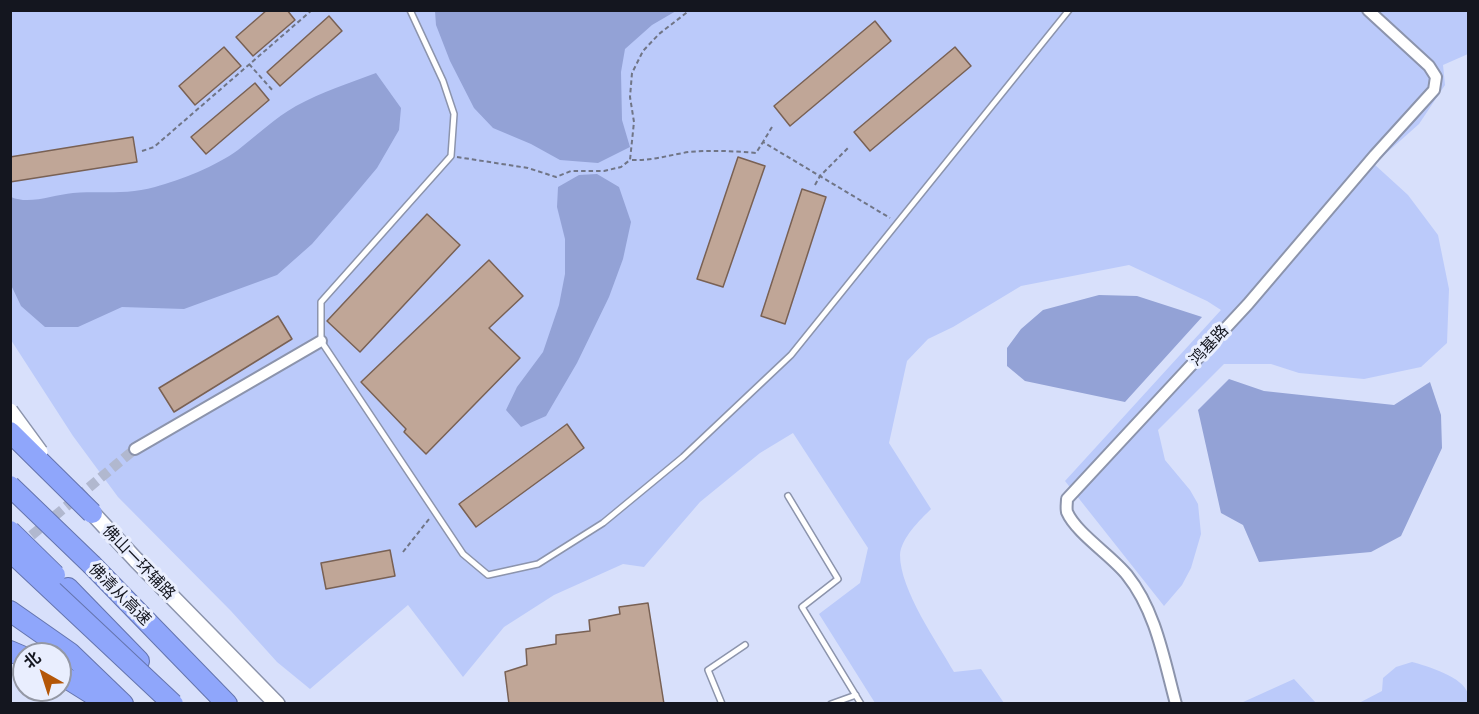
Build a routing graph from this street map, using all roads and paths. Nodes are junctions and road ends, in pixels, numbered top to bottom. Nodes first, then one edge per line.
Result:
1 (312, 10) edge
2 (410, 10) edge
3 (690, 10) edge
4 (1069, 10) edge
5 (1368, 10) edge
6 (307, 12) edge
7 (249, 64) junction
8 (274, 92) dead end
9 (772, 126) dead end
10 (763, 142) junction
11 (849, 147) dead end
12 (142, 151) dead end
13 (451, 156) junction
14 (630, 160) junction
15 (820, 176) junction
16 (815, 185) dead end
17 (898, 222) junction
18 (321, 341) junction
19 (10, 411) edge
20 (10, 432) edge
21 (135, 448) tunnel mouth
22 (10, 486) edge
23 (788, 496) dead end
24 (435, 512) junction
25 (92, 513) junction
26 (10, 531) edge
27 (10, 551) edge
28 (403, 552) dead end
29 (10, 611) edge
30 (745, 645) dead end
31 (72, 682) edge
32 (856, 695) junction
33 (108, 704) edge
34 (123, 704) edge
35 (173, 704) edge
36 (181, 704) edge
37 (227, 704) edge
38 (277, 704) edge
39 (722, 704) edge
40 (831, 704) edge
41 (861, 704) edge
42 (1176, 704) edge

1 - 6 path
2 - 13 lane
3 - 14 path
4 - 17 lane
5 - 42 street, 鸿基路
6 - 7 path
7 - 8 path
7 - 12 path
9 - 10 path
10 - 14 path
10 - 15 path
11 - 15 path
13 - 14 path
13 - 18 lane
15 - 16 path
15 - 17 path
17 - 24 lane
18 - 21 street
18 - 24 lane
19 - 25 main road, 佛山一环辅路, bridge
20 - 25 highway, bridge
22 - 37 highway, 佛清从高速, bridge
23 - 32 lane
24 - 28 path
25 - 38 main road, 佛山一环辅路, bridge
26 - 36 highway, 佛清从高速, bridge
27 - 35 highway, bridge
29 - 34 highway
30 - 39 lane
31 - 33 highway
32 - 40 lane
32 - 41 lane

